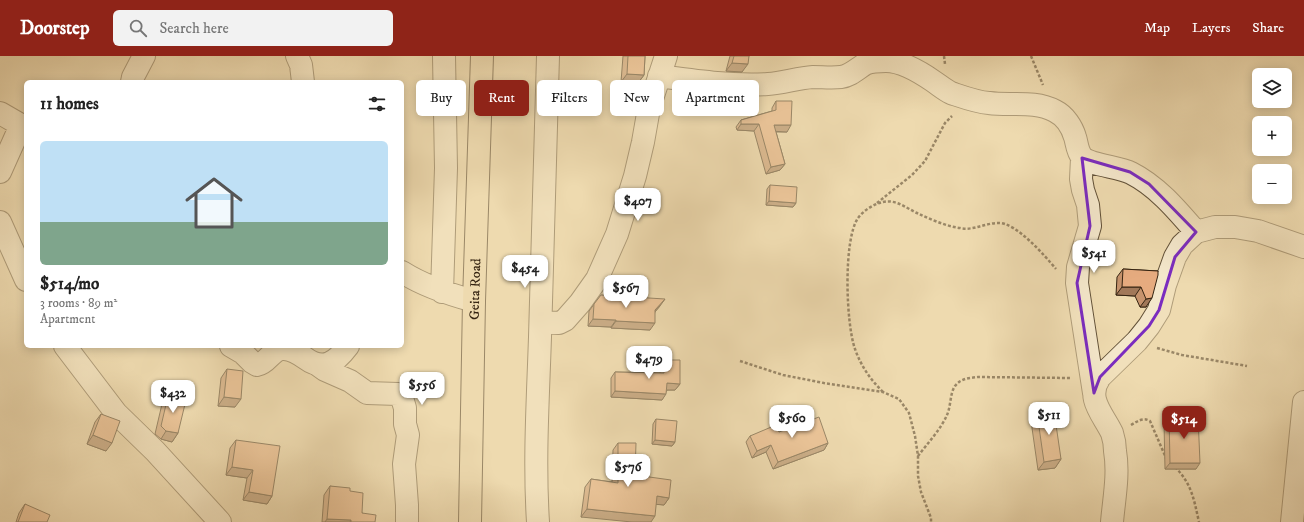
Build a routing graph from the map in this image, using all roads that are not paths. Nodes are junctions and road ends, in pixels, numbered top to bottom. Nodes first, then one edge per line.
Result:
1 (144, 56) edge
2 (297, 56) edge
3 (444, 56) edge
4 (482, 56) edge
5 (548, 56) edge
6 (666, 56) edge
7 (659, 76) junction
8 (132, 80) edge
9 (303, 80) edge
10 (0, 113) edge
11 (23, 126) edge
12 (1082, 158) junction
13 (0, 172) edge
14 (0, 222) edge
15 (1196, 232) junction
16 (1304, 247) edge
17 (404, 273) edge
18 (24, 276) edge
19 (442, 292) junction
20 (474, 301) junction
21 (541, 322) junction
22 (67, 348) edge
23 (234, 348) edge
24 (346, 348) edge
25 (318, 364) junction
26 (1092, 386) junction
27 (1304, 402) edge
28 (220, 522) edge
29 (407, 522) edge
30 (470, 522) edge
31 (538, 522) edge
32 (1112, 522) edge
33 (1292, 522) edge

1 - 8 street
2 - 9 street
3 - 19 street
4 - 20 highway, Geita Road
5 - 21 street
6 - 7 street
7 - 12 street
7 - 21 street
10 - 11 street
11 - 13 street
12 - 15 street
12 - 26 street
14 - 18 street
15 - 16 street
15 - 26 street
17 - 19 street
19 - 20 street
20 - 30 highway, Geita Road
21 - 31 street
22 - 28 street
23 - 25 street
24 - 25 street
25 - 29 street
26 - 32 street
27 - 33 street

